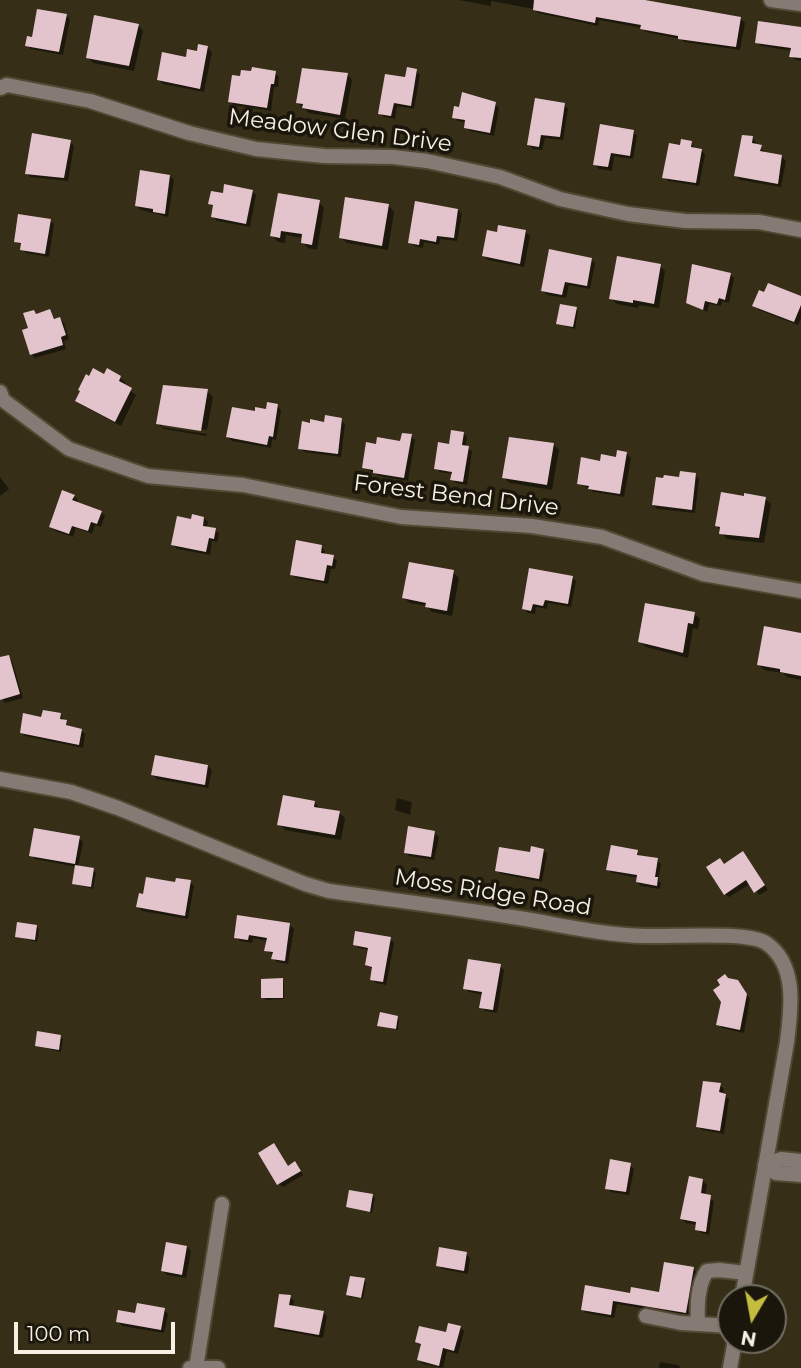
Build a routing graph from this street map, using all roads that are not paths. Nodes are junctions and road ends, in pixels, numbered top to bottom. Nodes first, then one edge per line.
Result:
1 (771, 0) edge
2 (801, 4) edge
3 (0, 88) edge
4 (801, 230) edge
5 (0, 392) edge
6 (801, 591) edge
7 (0, 779) edge
8 (801, 1161) edge
9 (765, 1165) junction
10 (801, 1175) edge
11 (222, 1204) dead end
12 (746, 1273) junction
13 (744, 1284) edge
14 (646, 1316) dead end
15 (698, 1323) junction
16 (717, 1325) edge
17 (190, 1368) edge
18 (196, 1368) edge
19 (218, 1368) edge

1 - 2 street
3 - 4 street, Meadow Glen Drive
5 - 6 street, Forest Bend Drive
7 - 9 street, Moss Ridge Road
8 - 9 street
9 - 10 street
9 - 12 street, Moss Ridge Road
11 - 18 street
12 - 13 street, Moss Ridge Road
12 - 15 street
14 - 15 street
15 - 16 street
17 - 18 street
18 - 19 street

